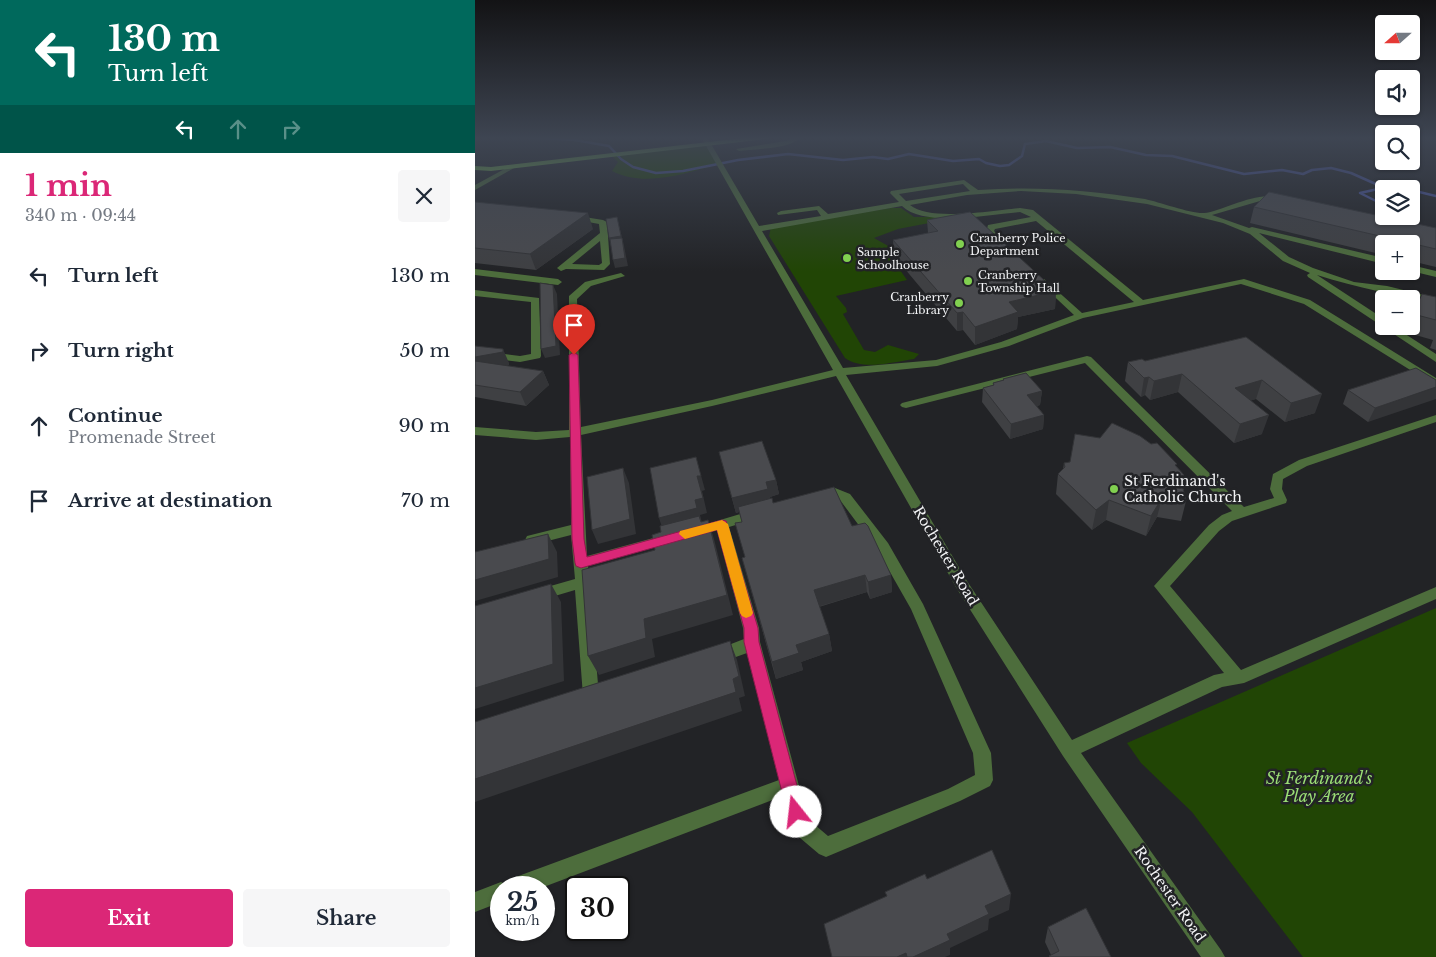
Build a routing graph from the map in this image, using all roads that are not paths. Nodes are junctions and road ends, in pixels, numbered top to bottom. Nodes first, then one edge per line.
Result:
1 (485, 182) joint
2 (730, 182) edge
3 (475, 183) edge
4 (475, 188) edge
5 (976, 192) junction
6 (1287, 202) edge
7 (904, 203) junction
8 (781, 213) dead end
9 (1205, 215) junction
10 (565, 216) edge
11 (826, 217) junction
12 (1039, 218) junction
13 (1240, 226) junction
14 (757, 229) junction
15 (604, 234) junction
16 (1007, 248) edge
17 (1286, 258) junction
18 (1375, 259) edge
19 (563, 266) junction
20 (1420, 270) edge
21 (475, 272) edge
22 (1035, 274) edge
23 (1436, 274) edge
24 (503, 275) junction
25 (621, 276) dead end
26 (545, 280) junction
27 (558, 282) dead end
28 (476, 293) edge
29 (1436, 301) edge
30 (1141, 302) junction
31 (1080, 316) junction
32 (1375, 318) edge
33 (1400, 335) edge
34 (475, 353) edge
35 (1436, 359) edge
36 (839, 372) junction
37 (1436, 383) edge
38 (906, 405) dead end
39 (1436, 418) edge
40 (475, 431) edge
41 (576, 432) junction
42 (807, 500) edge
43 (769, 511) edge
44 (1242, 513) junction
45 (722, 524) junction
46 (578, 528) junction
47 (522, 543) edge
48 (581, 563) junction
49 (582, 583) junction
50 (1436, 593) edge
51 (528, 597) edge
52 (751, 642) junction
53 (704, 660) edge
54 (1237, 678) junction
55 (609, 690) edge
56 (591, 696) junction
57 (573, 702) edge
58 (1069, 750) junction
59 (788, 785) junction
60 (545, 876) edge
61 (490, 896) edge
62 (475, 902) edge
63 (1214, 957) edge

1 - 3 street
1 - 4 street
2 - 14 street, Rochester Road
5 - 7 street
5 - 7 street
5 - 9 street
6 - 9 street
7 - 11 street
7 - 12 street
8 - 11 street
9 - 13 street
10 - 15 street
11 - 14 street
12 - 16 street
12 - 30 street
13 - 17 street
13 - 18 street
14 - 36 street, Rochester Road
15 - 19 street
15 - 19 street
17 - 29 street
17 - 32 street
19 - 26 street
20 - 23 street
21 - 24 street
22 - 31 street
24 - 26 street
24 - 28 street
25 - 41 street
26 - 27 street
28 - 34 street
30 - 31 street
30 - 37 street
31 - 36 street
33 - 35 street
36 - 41 street
36 - 58 street, Rochester Road
38 - 44 street
39 - 44 street
40 - 41 street
41 - 46 street
42 - 59 street
43 - 45 street
44 - 54 street
45 - 48 street
45 - 52 street
46 - 47 street
46 - 48 street
48 - 49 street
49 - 51 street
49 - 56 street
50 - 54 street
52 - 53 street
52 - 59 street
54 - 58 street
55 - 56 street
56 - 57 street
58 - 63 street, Rochester Road
59 - 60 street
61 - 62 street

